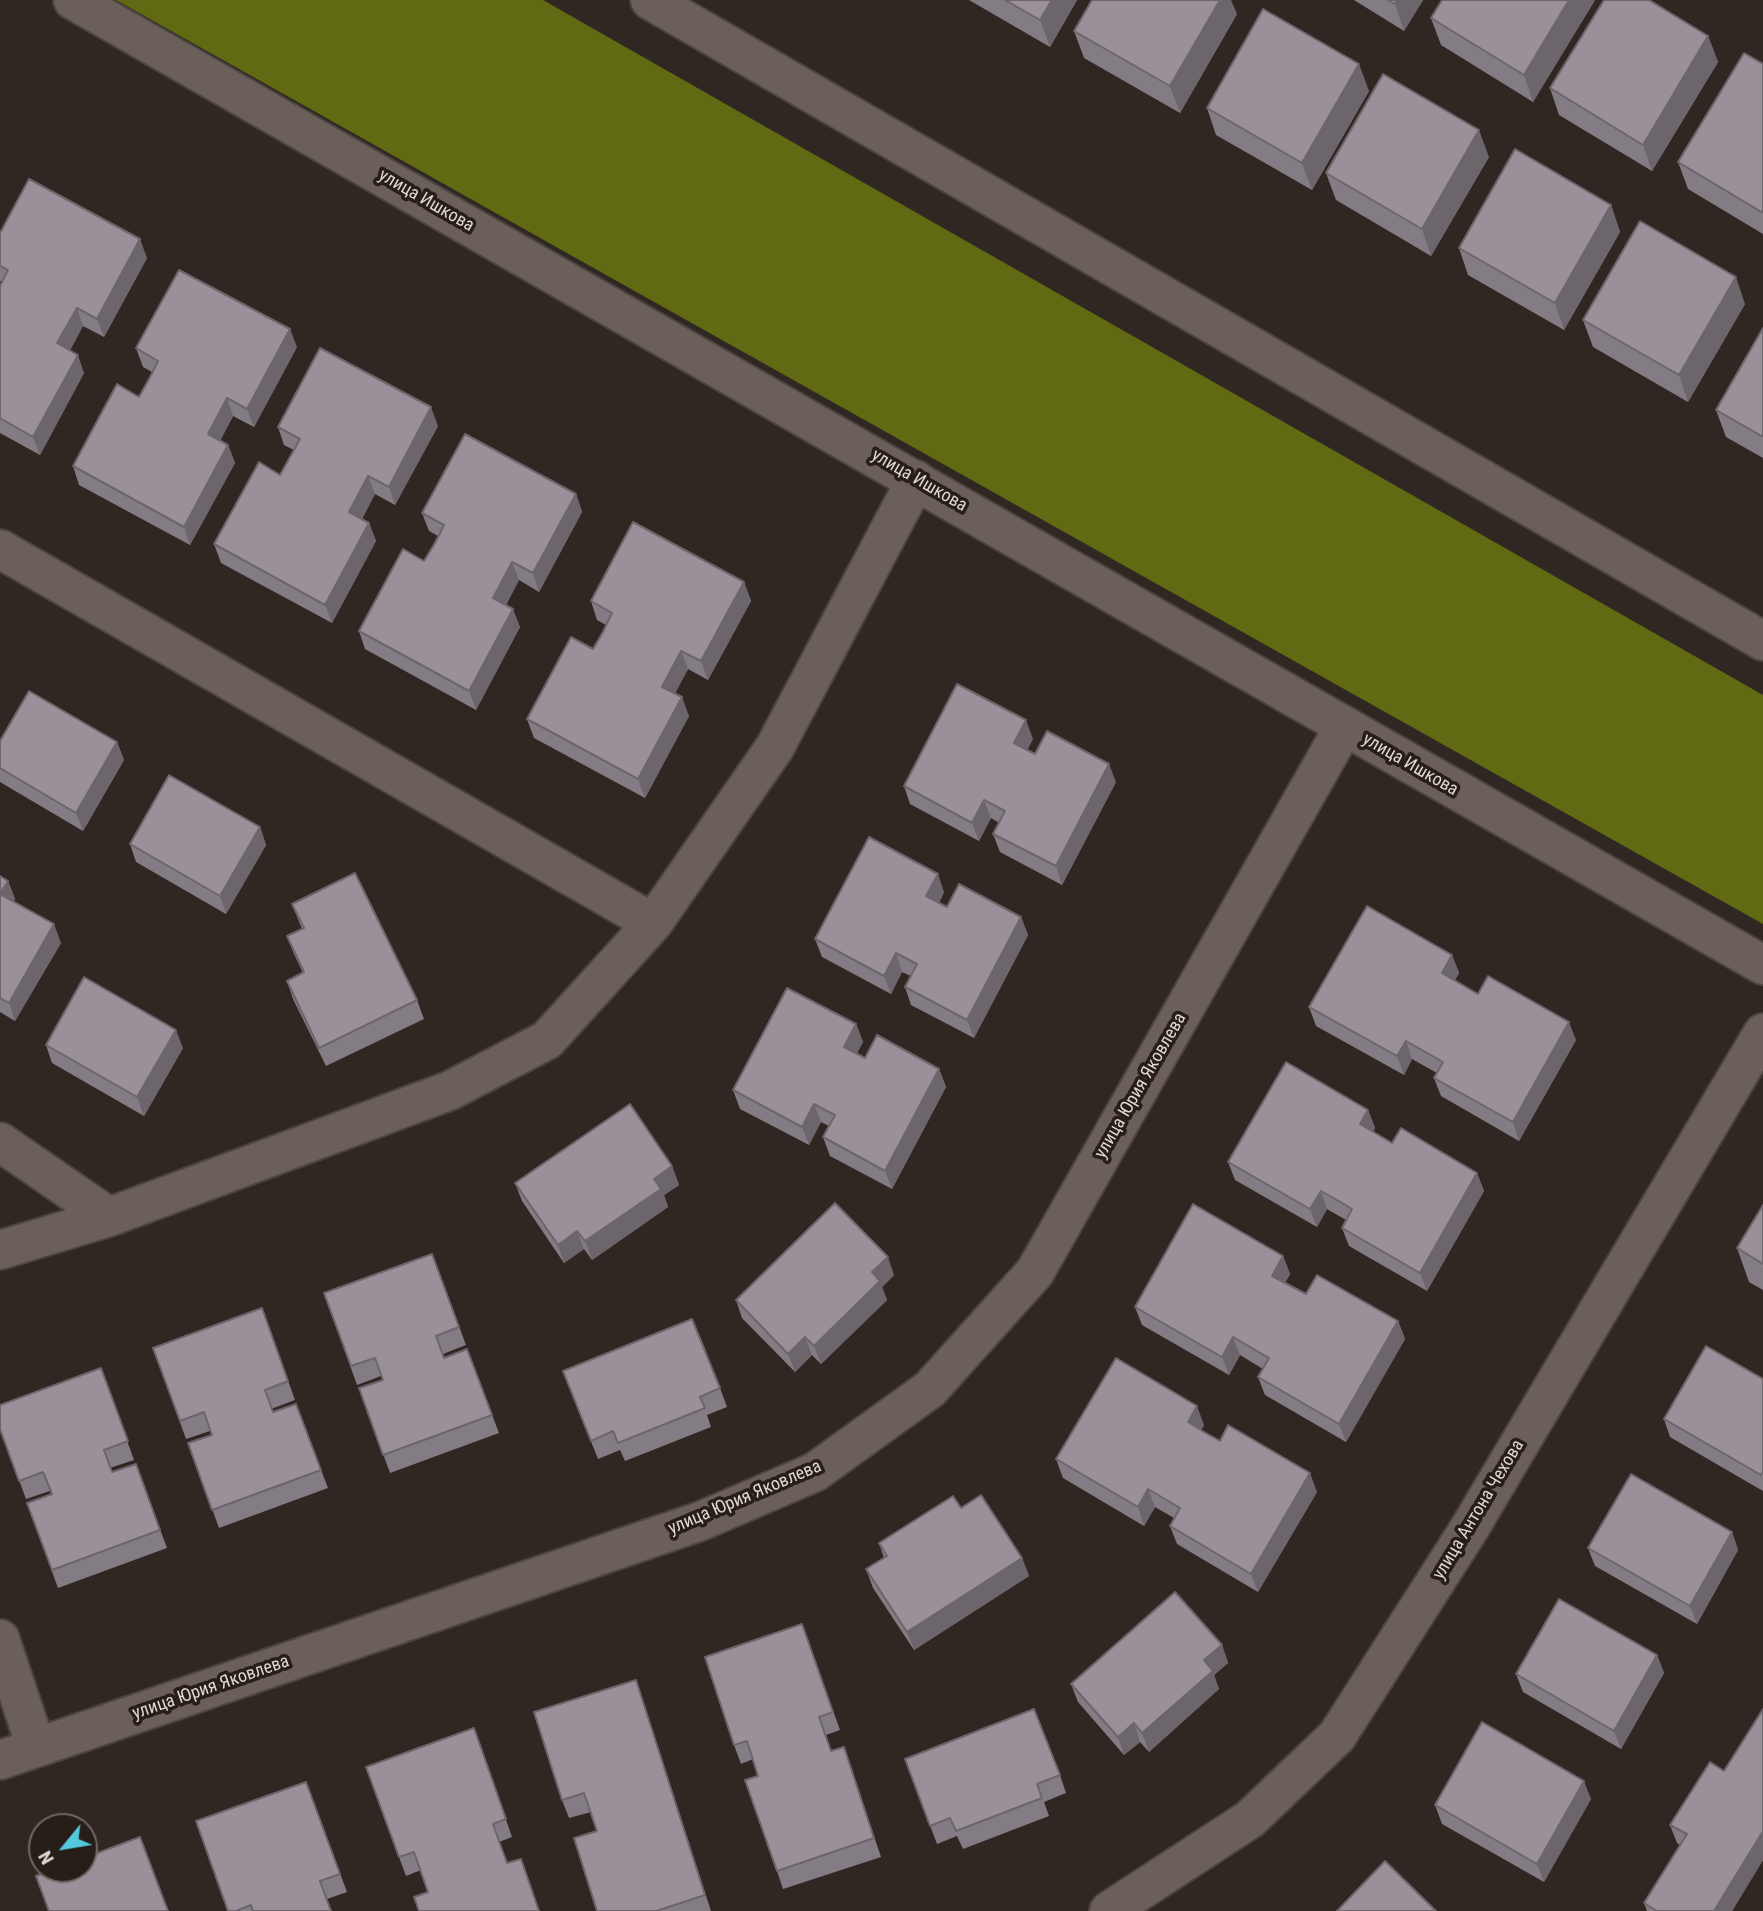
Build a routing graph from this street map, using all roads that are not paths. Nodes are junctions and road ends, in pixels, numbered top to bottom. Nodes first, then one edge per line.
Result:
1 (74, 0) edge
2 (650, 0) edge
3 (916, 480) junction
4 (0, 549) edge
5 (1763, 641) edge
6 (1344, 727) junction
7 (653, 923) junction
8 (1763, 965) edge
9 (1763, 1033) edge
10 (0, 1142) edge
11 (109, 1217) junction
12 (0, 1250) edge
13 (0, 1639) edge
14 (36, 1747) junction
15 (0, 1760) edge
16 (1109, 1911) edge

1 - 3 street, улица Ишкова
2 - 5 street
3 - 6 street, улица Ишкова
3 - 7 street
4 - 7 street
6 - 8 street, улица Ишкова
6 - 14 street, улица Юрия Яковлева
7 - 11 street
9 - 16 street, улица Антона Чехова
10 - 11 street
11 - 12 street
13 - 14 street
14 - 15 street, улица Юрия Яковлева

